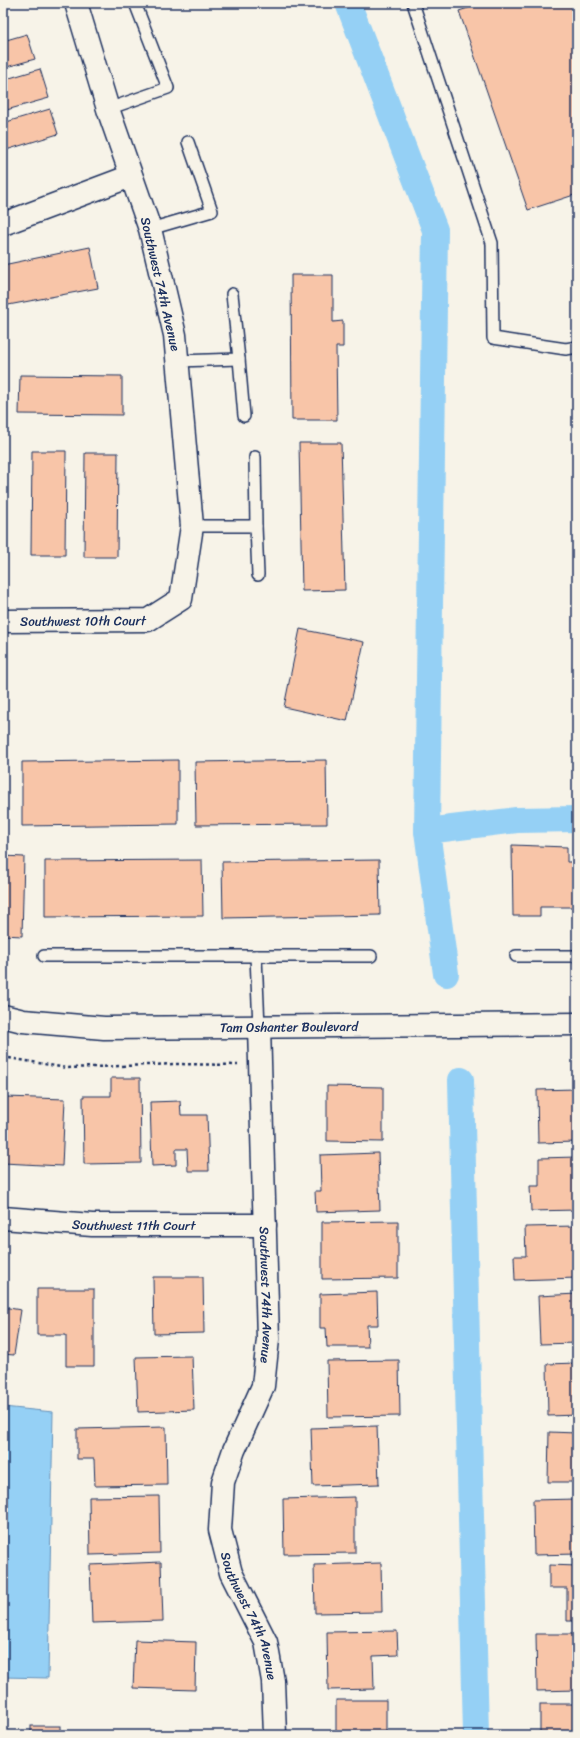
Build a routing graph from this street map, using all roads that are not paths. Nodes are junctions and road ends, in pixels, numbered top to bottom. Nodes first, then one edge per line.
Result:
1 (76, 3) edge
2 (135, 3) edge
3 (413, 3) edge
4 (108, 109) junction
5 (188, 142) dead end
6 (131, 176) junction
7 (3, 224) edge
8 (150, 229) junction
9 (232, 294) dead end
10 (577, 347) edge
11 (239, 359) junction
12 (178, 361) junction
13 (244, 416) dead end
14 (255, 457) dead end
15 (192, 526) junction
16 (256, 526) junction
17 (258, 575) dead end
18 (180, 599) joint
19 (3, 621) edge
20 (44, 956) dead end
21 (256, 956) junction
22 (371, 956) dead end
23 (516, 956) dead end
24 (577, 956) edge
25 (3, 1016) edge
26 (577, 1024) edge
27 (259, 1027) junction
28 (3, 1218) edge
29 (265, 1225) junction
30 (274, 1735) edge

1 - 4 street, Southwest 74th Avenue
2 - 4 lane
3 - 10 lane
4 - 6 street, Southwest 74th Avenue
5 - 8 lane
6 - 7 street
6 - 8 street, Southwest 74th Avenue
8 - 12 street, Southwest 74th Avenue
9 - 11 lane
11 - 12 lane
11 - 13 lane
12 - 15 street, Southwest 74th Avenue
14 - 16 lane
15 - 16 lane
15 - 18 street, Southwest 74th Avenue
16 - 17 lane
18 - 19 street, Southwest 10th Court
20 - 21 lane
21 - 22 lane
21 - 27 lane
23 - 24 lane
25 - 27 street, Tam Oshanter Boulevard
26 - 27 street, Tam Oshanter Boulevard
27 - 29 street, Southwest 74th Avenue
28 - 29 street, Southwest 11th Court
29 - 30 street, Southwest 74th Avenue

